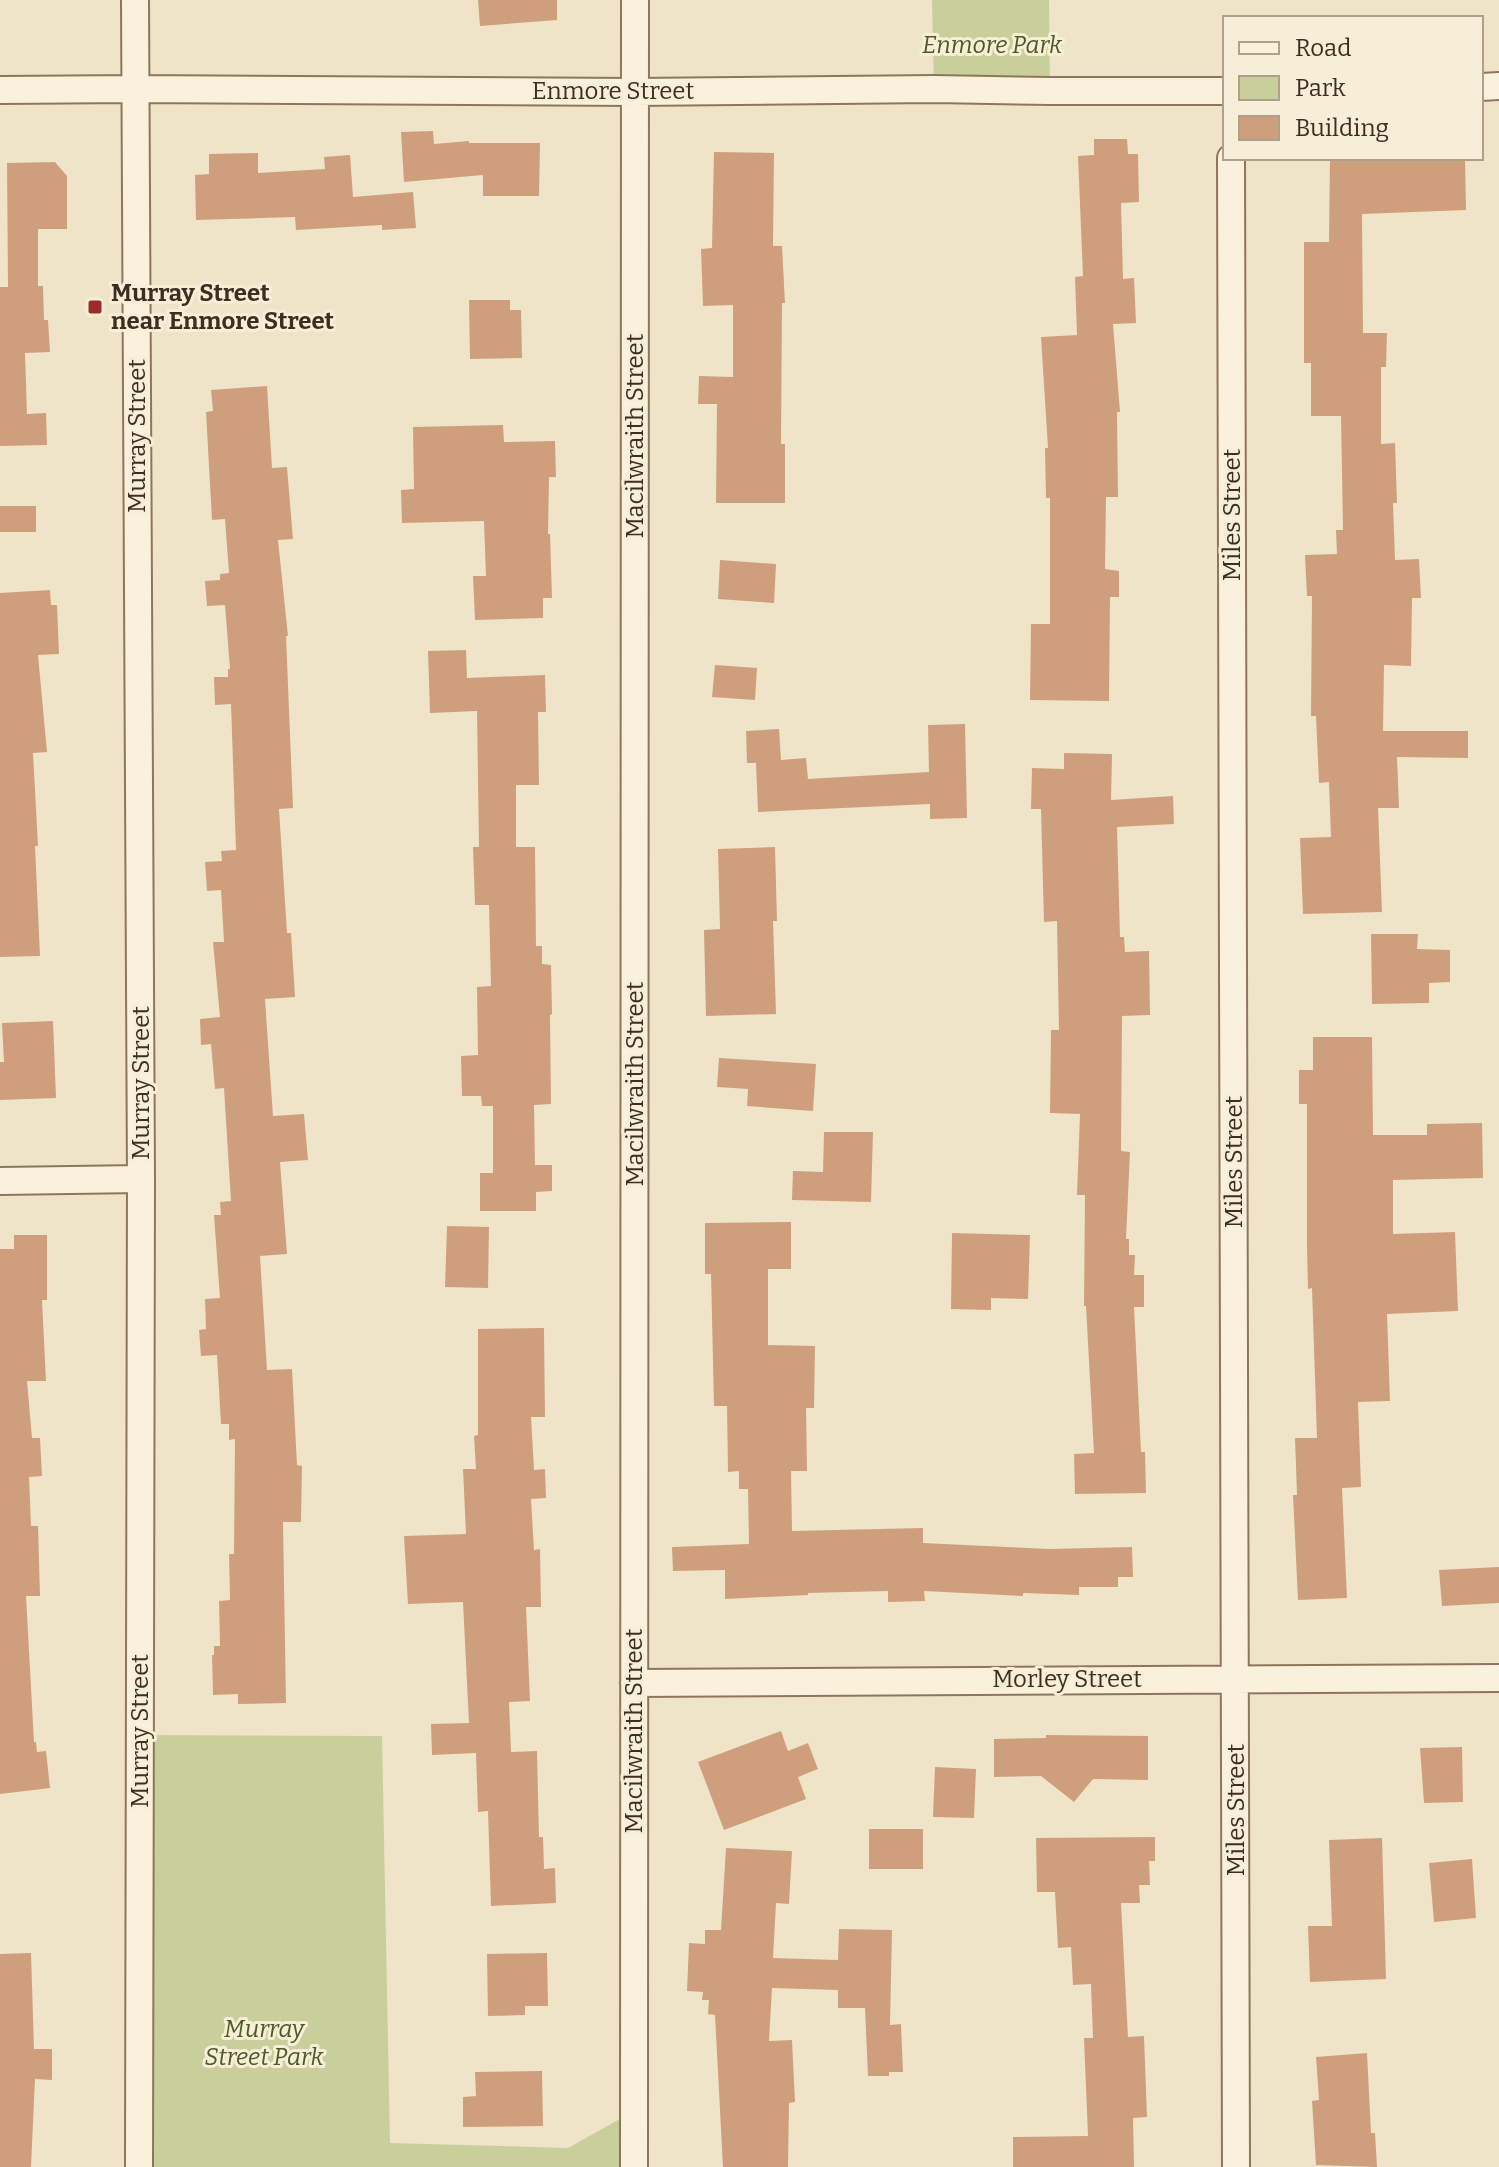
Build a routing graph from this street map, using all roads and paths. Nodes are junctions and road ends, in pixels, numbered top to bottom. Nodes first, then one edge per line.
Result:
1 (135, 0) edge
2 (635, 0) edge
3 (135, 89) junction
4 (0, 90) edge
5 (1223, 91) edge
6 (635, 92) junction
7 (1231, 160) edge
8 (141, 1179) junction
9 (0, 1181) edge
10 (1236, 1678) junction
11 (1499, 1678) edge
12 (634, 1683) junction
13 (139, 2167) edge
14 (634, 2167) edge
15 (1236, 2167) edge

1 - 3 street, Murray Street
2 - 6 street, Macilwraith Street
3 - 4 street, Enmore Street
3 - 6 street, Enmore Street
3 - 8 street, Murray Street
5 - 6 street, Enmore Street
6 - 12 street, Macilwraith Street
7 - 10 street, Miles Street
8 - 9 street
8 - 13 street, Murray Street
10 - 11 street, Morley Street
10 - 12 street, Morley Street
10 - 15 street, Miles Street
12 - 14 street, Macilwraith Street

